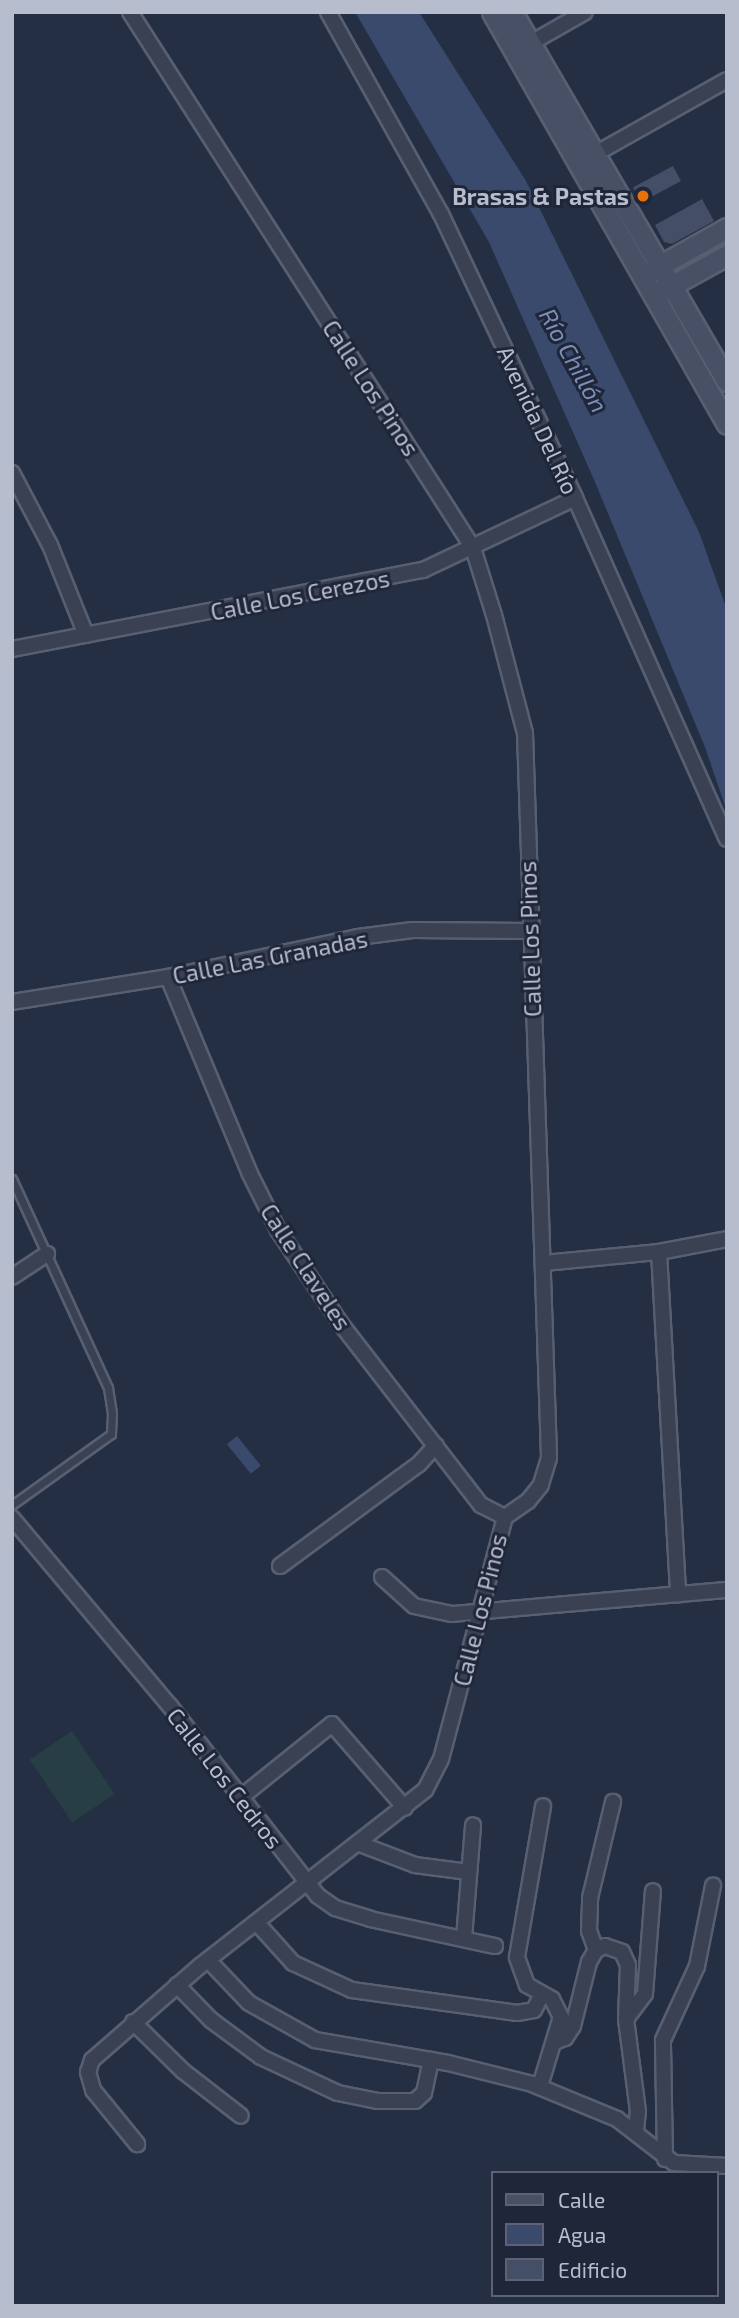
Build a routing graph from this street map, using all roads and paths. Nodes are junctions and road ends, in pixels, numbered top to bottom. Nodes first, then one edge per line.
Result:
1 (130, 12) edge
2 (328, 12) edge
3 (492, 12) edge
4 (512, 12) edge
5 (585, 12) edge
6 (529, 44) junction
7 (727, 80) edge
8 (586, 160) junction
9 (727, 228) edge
10 (727, 255) edge
11 (660, 265) junction
12 (640, 276) junction
13 (672, 286) junction
14 (650, 297) junction
15 (727, 382) edge
16 (727, 424) edge
17 (12, 472) edge
18 (575, 498) junction
19 (473, 548) junction
20 (86, 635) junction
21 (12, 649) edge
22 (727, 839) edge
23 (529, 931) junction
24 (168, 978) junction
25 (12, 1002) edge
26 (12, 1179) edge
27 (727, 1238) edge
28 (659, 1252) junction
29 (47, 1254) junction
30 (544, 1262) junction
31 (12, 1277) edge
32 (436, 1445) junction
33 (12, 1505) edge
34 (505, 1517) junction
35 (12, 1518) edge
36 (279, 1566) dead end
37 (382, 1577) dead end
38 (727, 1590) edge
39 (678, 1594) junction
40 (478, 1612) junction
41 (240, 1798) junction
42 (613, 1802) dead end
43 (542, 1806) dead end
44 (405, 1808) junction
45 (473, 1825) dead end
46 (360, 1844) junction
47 (469, 1872) junction
48 (307, 1885) junction
49 (713, 1886) dead end
50 (653, 1891) dead end
51 (257, 1923) junction
52 (464, 1938) junction
53 (495, 1946) dead end
54 (596, 1950) junction
55 (208, 1960) junction
56 (177, 1985) junction
57 (542, 1994) junction
58 (626, 2019) junction
59 (133, 2022) junction
60 (557, 2041) junction
61 (431, 2060) junction
62 (540, 2087) junction
63 (241, 2116) dead end
64 (636, 2131) junction
65 (137, 2144) dead end
66 (665, 2159) junction
67 (727, 2166) edge

1 - 19 street, Calle Los Pinos
2 - 18 street, Avenida Del Río
3 - 8 main road
4 - 6 main road
5 - 6 street
6 - 8 main road
7 - 8 street
8 - 11 main road
8 - 12 main road
9 - 11 main road
10 - 13 main road
11 - 12 main road
11 - 13 main road
12 - 14 main road
13 - 14 main road
13 - 15 main road
14 - 16 main road
17 - 20 street
18 - 19 street, Calle Los Cerezos
18 - 22 street, Avenida Del Río
19 - 20 street, Calle Los Cerezos
19 - 23 street, Calle Los Pinos
20 - 21 street, Calle Los Cerezos
23 - 24 street, Calle Las Granadas
23 - 30 street, Calle Los Pinos
24 - 25 street, Calle Las Granadas
24 - 32 street, Calle Claveles
26 - 29 lane
27 - 28 street
28 - 30 street
28 - 39 street
29 - 31 street
29 - 33 lane
30 - 34 street, Calle Los Pinos
32 - 34 street, Calle Claveles
32 - 36 street
34 - 40 street, Calle Los Pinos
35 - 41 street, Calle Los Cedros
37 - 40 street
38 - 39 street
39 - 40 street
40 - 44 street, Calle Los Pinos
41 - 44 street
41 - 48 street, Calle Los Cedros
42 - 54 street
43 - 57 street
44 - 46 street, Calle Los Pinos
45 - 47 street
46 - 47 street
46 - 48 street, Calle Los Pinos
47 - 52 street
48 - 51 street, Calle Los Pinos
48 - 52 street, Calle Los Cedros
49 - 66 street
50 - 58 street
51 - 55 street, Calle Los Pinos
51 - 57 street
52 - 53 street, Calle Los Cedros
54 - 58 street
54 - 60 street
55 - 56 street, Calle Los Pinos
55 - 61 street
56 - 59 street, Calle Los Pinos
56 - 61 street
57 - 60 street
58 - 64 street
59 - 63 street
59 - 65 street, Calle Los Pinos
60 - 62 street
61 - 62 street
62 - 64 street
64 - 66 street
66 - 67 street

